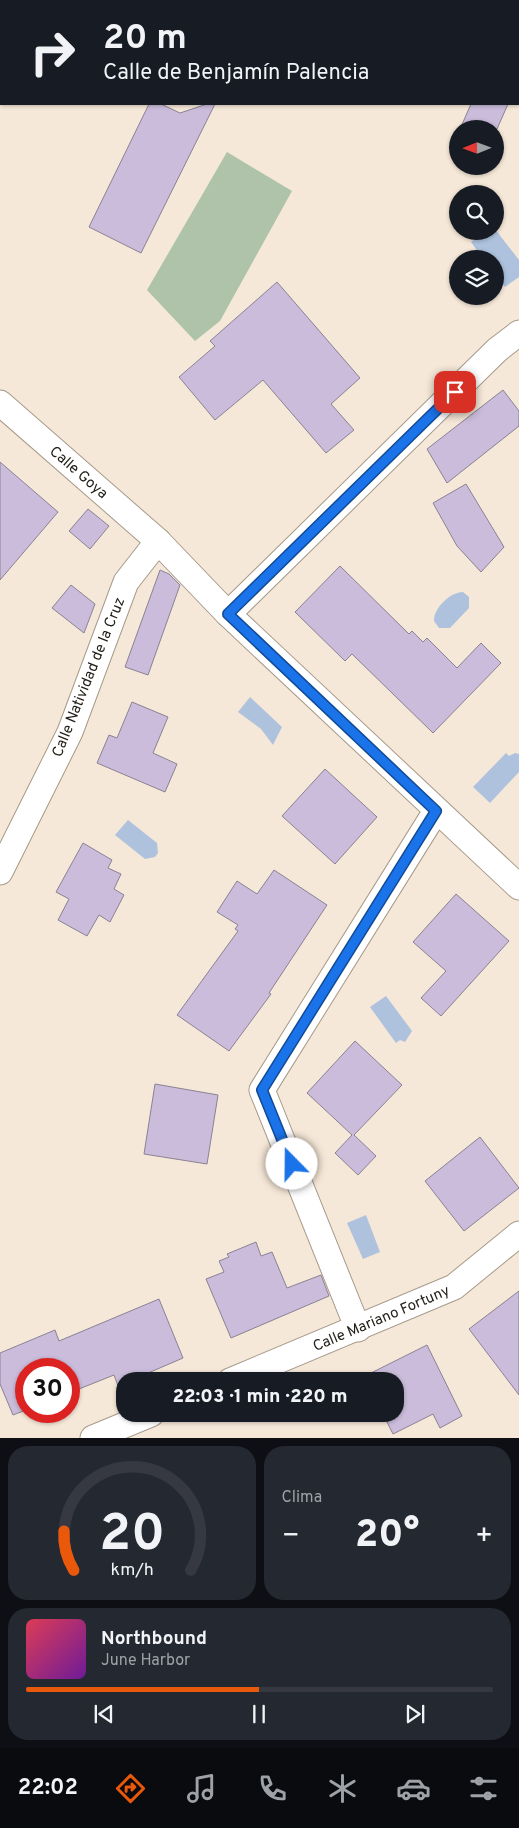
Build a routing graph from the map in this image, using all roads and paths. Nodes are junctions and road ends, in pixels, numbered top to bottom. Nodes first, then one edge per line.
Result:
1 (519, 333) edge
2 (0, 403) edge
3 (158, 541) junction
4 (228, 614) junction
5 (436, 811) junction
6 (0, 871) edge
7 (519, 887) edge
8 (519, 1234) edge
9 (358, 1328) junction
10 (252, 1372) edge
11 (131, 1422) edge
12 (92, 1438) edge

1 - 4 street
2 - 3 street, Calle Goya
3 - 4 street, Calle Goya
3 - 6 street, Calle Natividad de la Cruz
4 - 5 street, Calle Goya
5 - 7 street, Calle Goya
5 - 9 street
8 - 9 street, Calle Mariano Fortuny
9 - 10 street, Calle Mariano Fortuny
11 - 12 street

